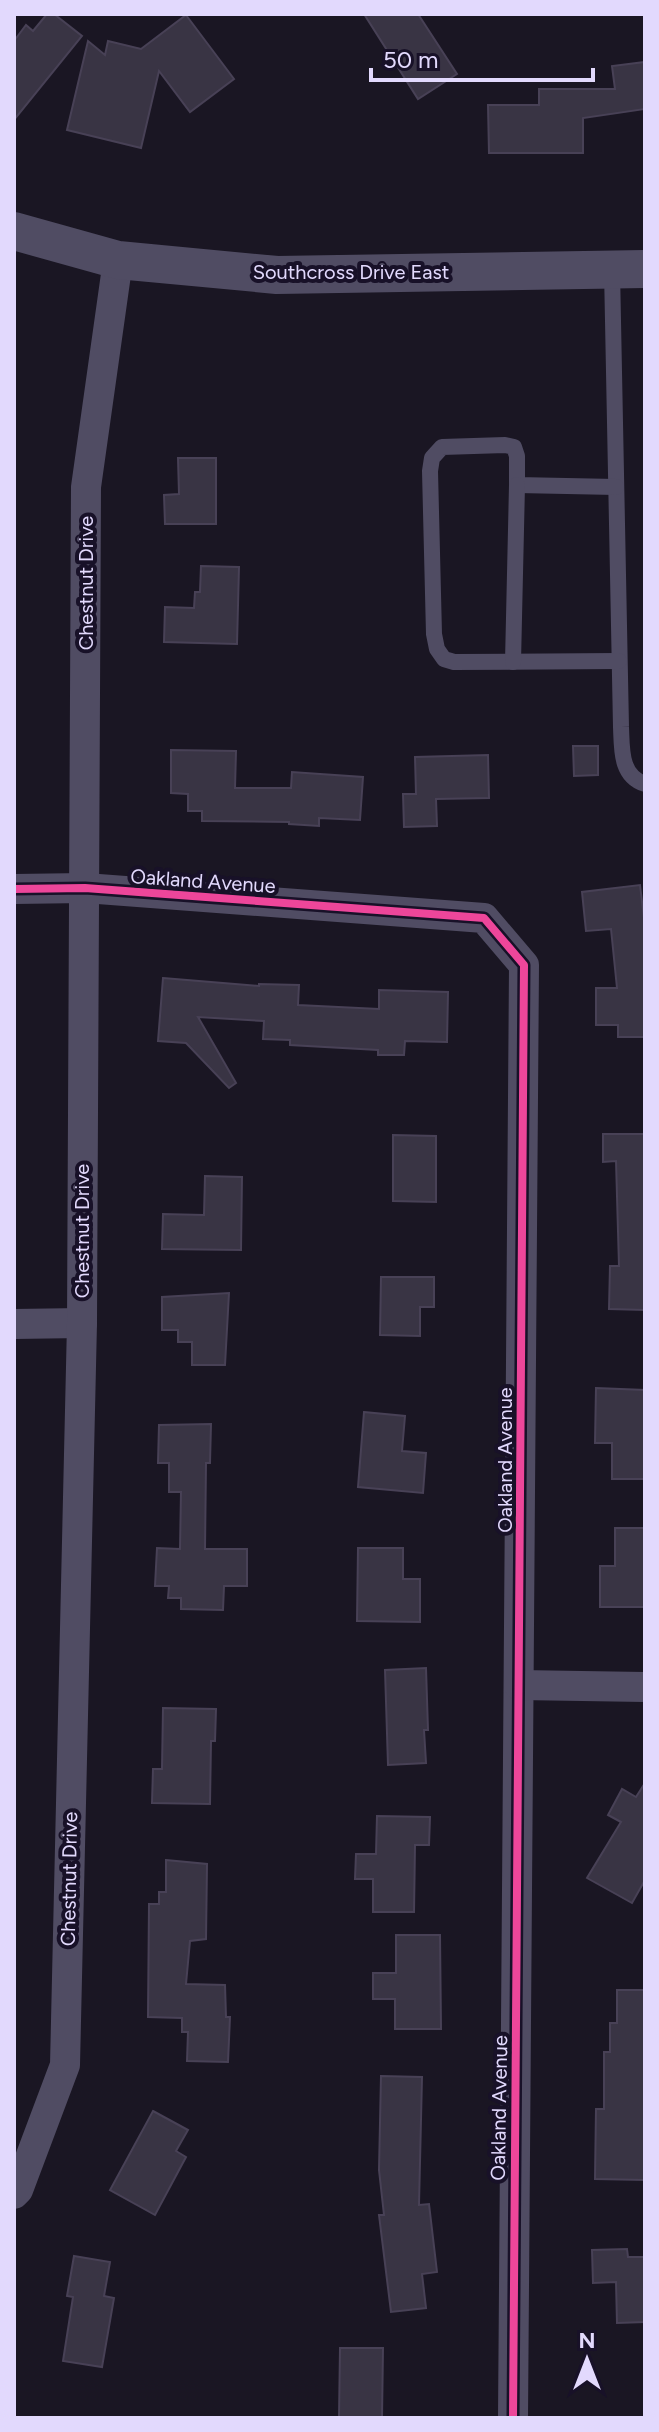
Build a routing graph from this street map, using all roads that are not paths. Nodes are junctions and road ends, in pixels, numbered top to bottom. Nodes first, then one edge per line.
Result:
1 (14, 231) edge
2 (118, 260) junction
3 (628, 270) edge
4 (517, 485) junction
5 (616, 487) junction
6 (619, 661) junction
7 (513, 662) junction
8 (645, 784) edge
9 (85, 888) junction
10 (14, 889) edge
11 (82, 1323) junction
12 (14, 1324) edge
13 (519, 1685) junction
14 (645, 1687) edge
15 (14, 2194) edge
16 (513, 2418) edge

1 - 2 street, Southcross Drive East
2 - 3 street, Southcross Drive East
2 - 9 street, Chestnut Drive
3 - 5 lane
4 - 5 lane
4 - 7 lane
4 - 7 lane
5 - 6 lane
6 - 7 lane
6 - 8 lane
9 - 10 street, Oakland Avenue
9 - 11 street, Chestnut Drive
9 - 13 street, Oakland Avenue
11 - 12 street
11 - 15 street, Chestnut Drive
13 - 14 street
13 - 16 street, Oakland Avenue

